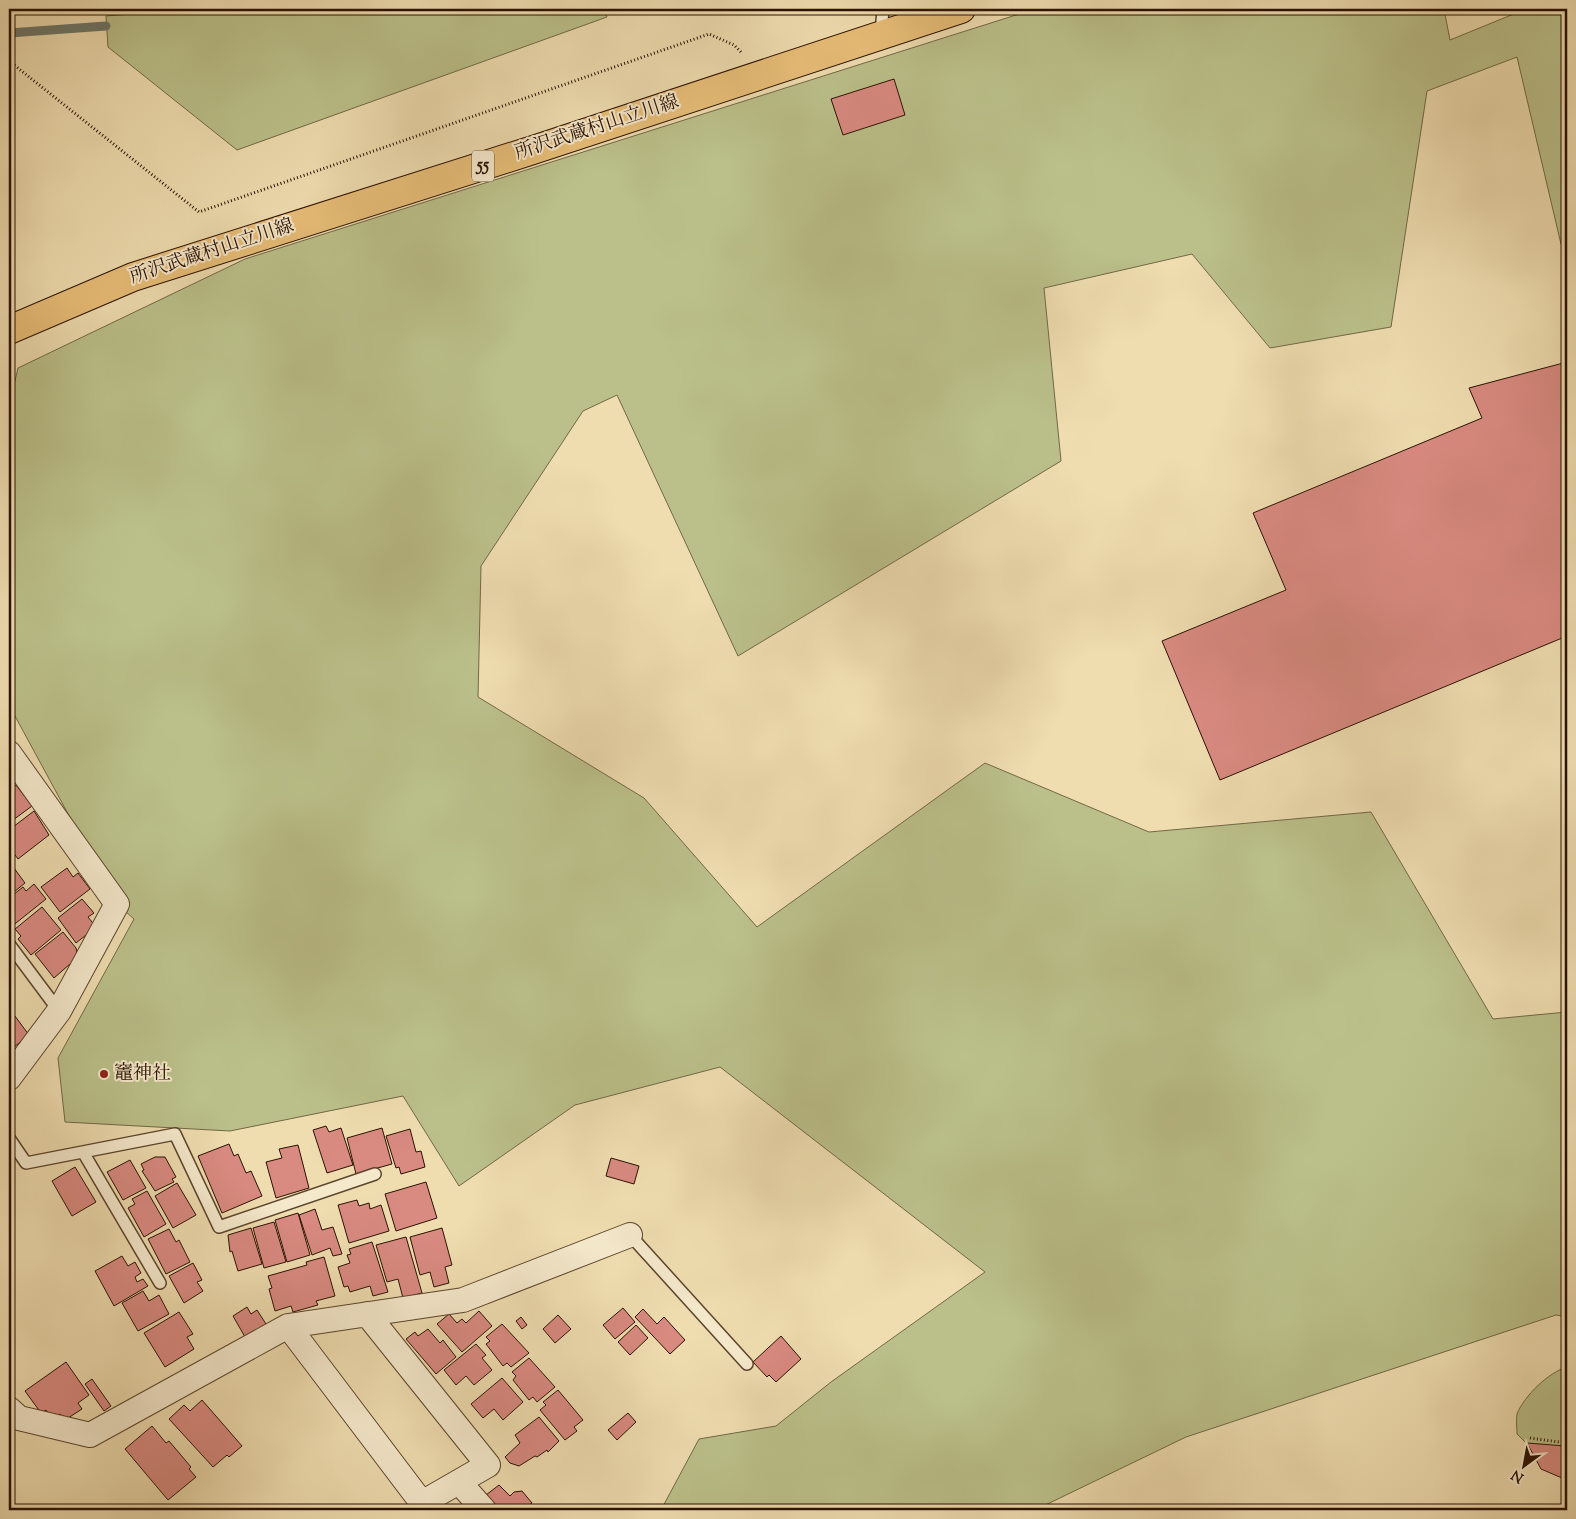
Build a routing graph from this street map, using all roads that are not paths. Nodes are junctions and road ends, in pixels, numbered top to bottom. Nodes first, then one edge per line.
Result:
1 (961, 9) edge
2 (882, 21) edge
3 (9, 330) edge
4 (9, 752) edge
5 (9, 944) edge
6 (59, 1011) junction
7 (9, 1078) edge
8 (9, 1138) edge
9 (83, 1152) junction
10 (375, 1174) dead end
11 (630, 1234) joint
12 (160, 1283) dead end
13 (367, 1314) junction
14 (288, 1326) junction
15 (746, 1364) dead end
16 (12, 1418) edge
17 (459, 1482) junction
18 (484, 1510) edge

1 - 2 main road, 所沢武蔵村山立川線 / 55
2 - 3 main road, 所沢武蔵村山立川線 / 55
4 - 6 street
5 - 6 lane
6 - 7 street
8 - 9 lane
9 - 10 lane
9 - 12 lane
11 - 13 street
11 - 15 lane
13 - 14 street
13 - 17 street
14 - 16 street
14 - 17 street
17 - 18 street

